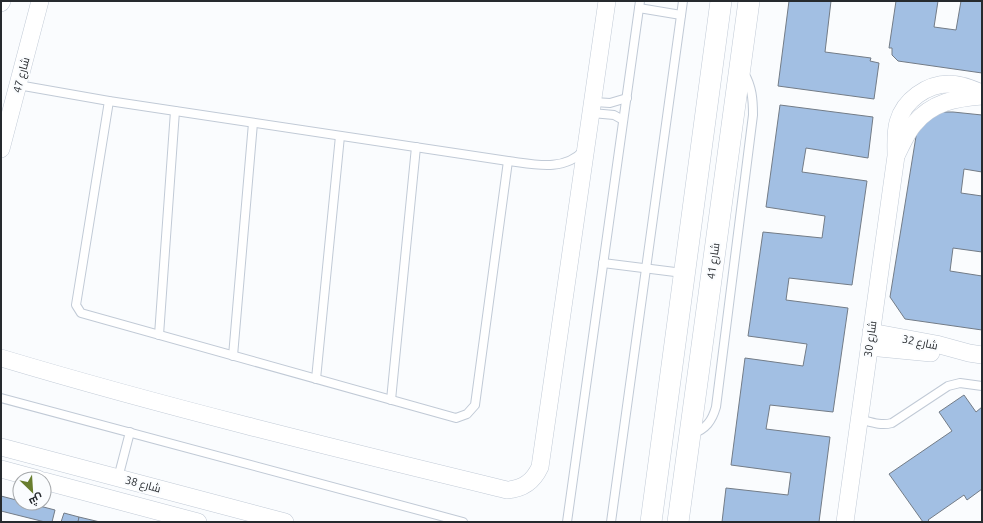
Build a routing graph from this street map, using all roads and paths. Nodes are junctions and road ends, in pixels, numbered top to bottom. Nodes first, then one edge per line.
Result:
1 (40, 1) edge
2 (607, 1) edge
3 (683, 1) edge
4 (721, 1) edge
5 (749, 1) edge
6 (640, 5) edge
7 (681, 15) junction
8 (18, 85) junction
9 (982, 95) edge
10 (627, 98) junction
11 (109, 101) junction
12 (593, 108) junction
13 (175, 111) junction
14 (623, 120) junction
15 (253, 122) junction
16 (340, 136) junction
17 (587, 146) junction
18 (416, 147) junction
19 (1, 149) edge
20 (508, 161) junction
21 (603, 263) junction
22 (646, 268) junction
23 (684, 274) junction
24 (159, 335) junction
25 (870, 339) junction
26 (975, 354) edge
27 (233, 356) junction
28 (1, 358) edge
29 (316, 379) junction
30 (982, 386) edge
31 (1, 398) edge
32 (391, 400) junction
33 (859, 419) junction
34 (130, 432) junction
35 (1, 447) edge
36 (1, 469) edge
37 (12, 472) edge
38 (118, 478) junction
39 (52, 483) edge
40 (198, 522) edge
41 (285, 522) edge
42 (463, 522) edge
43 (567, 522) edge
44 (611, 522) edge
45 (650, 522) edge
46 (678, 522) edge
47 (845, 522) edge

1 - 8 street, شارع 47
2 - 12 street
3 - 7 lane
4 - 23 street
5 - 46 street, شارع 41
6 - 7 lane
6 - 10 lane
7 - 22 lane
8 - 11 lane
8 - 19 street, شارع 47
9 - 25 street, شارع 30
10 - 12 lane
10 - 14 lane
11 - 13 lane
11 - 24 lane
12 - 14 lane
12 - 17 street
13 - 15 lane
13 - 24 lane
14 - 21 lane
15 - 16 lane
15 - 27 lane
16 - 18 lane
16 - 29 lane
17 - 20 lane
17 - 28 street
18 - 20 lane
18 - 32 lane
20 - 32 lane
21 - 22 lane
21 - 43 lane
22 - 23 lane
22 - 44 lane
23 - 45 street
24 - 27 lane
25 - 26 street, شارع 32
25 - 33 street, شارع 30
27 - 29 lane
29 - 32 lane
30 - 33 lane
31 - 34 lane
33 - 47 street, شارع 30
34 - 38 lane
34 - 42 lane
35 - 38 street, شارع 38
36 - 37 street
38 - 41 street, شارع 38
39 - 40 street, شارع 38

